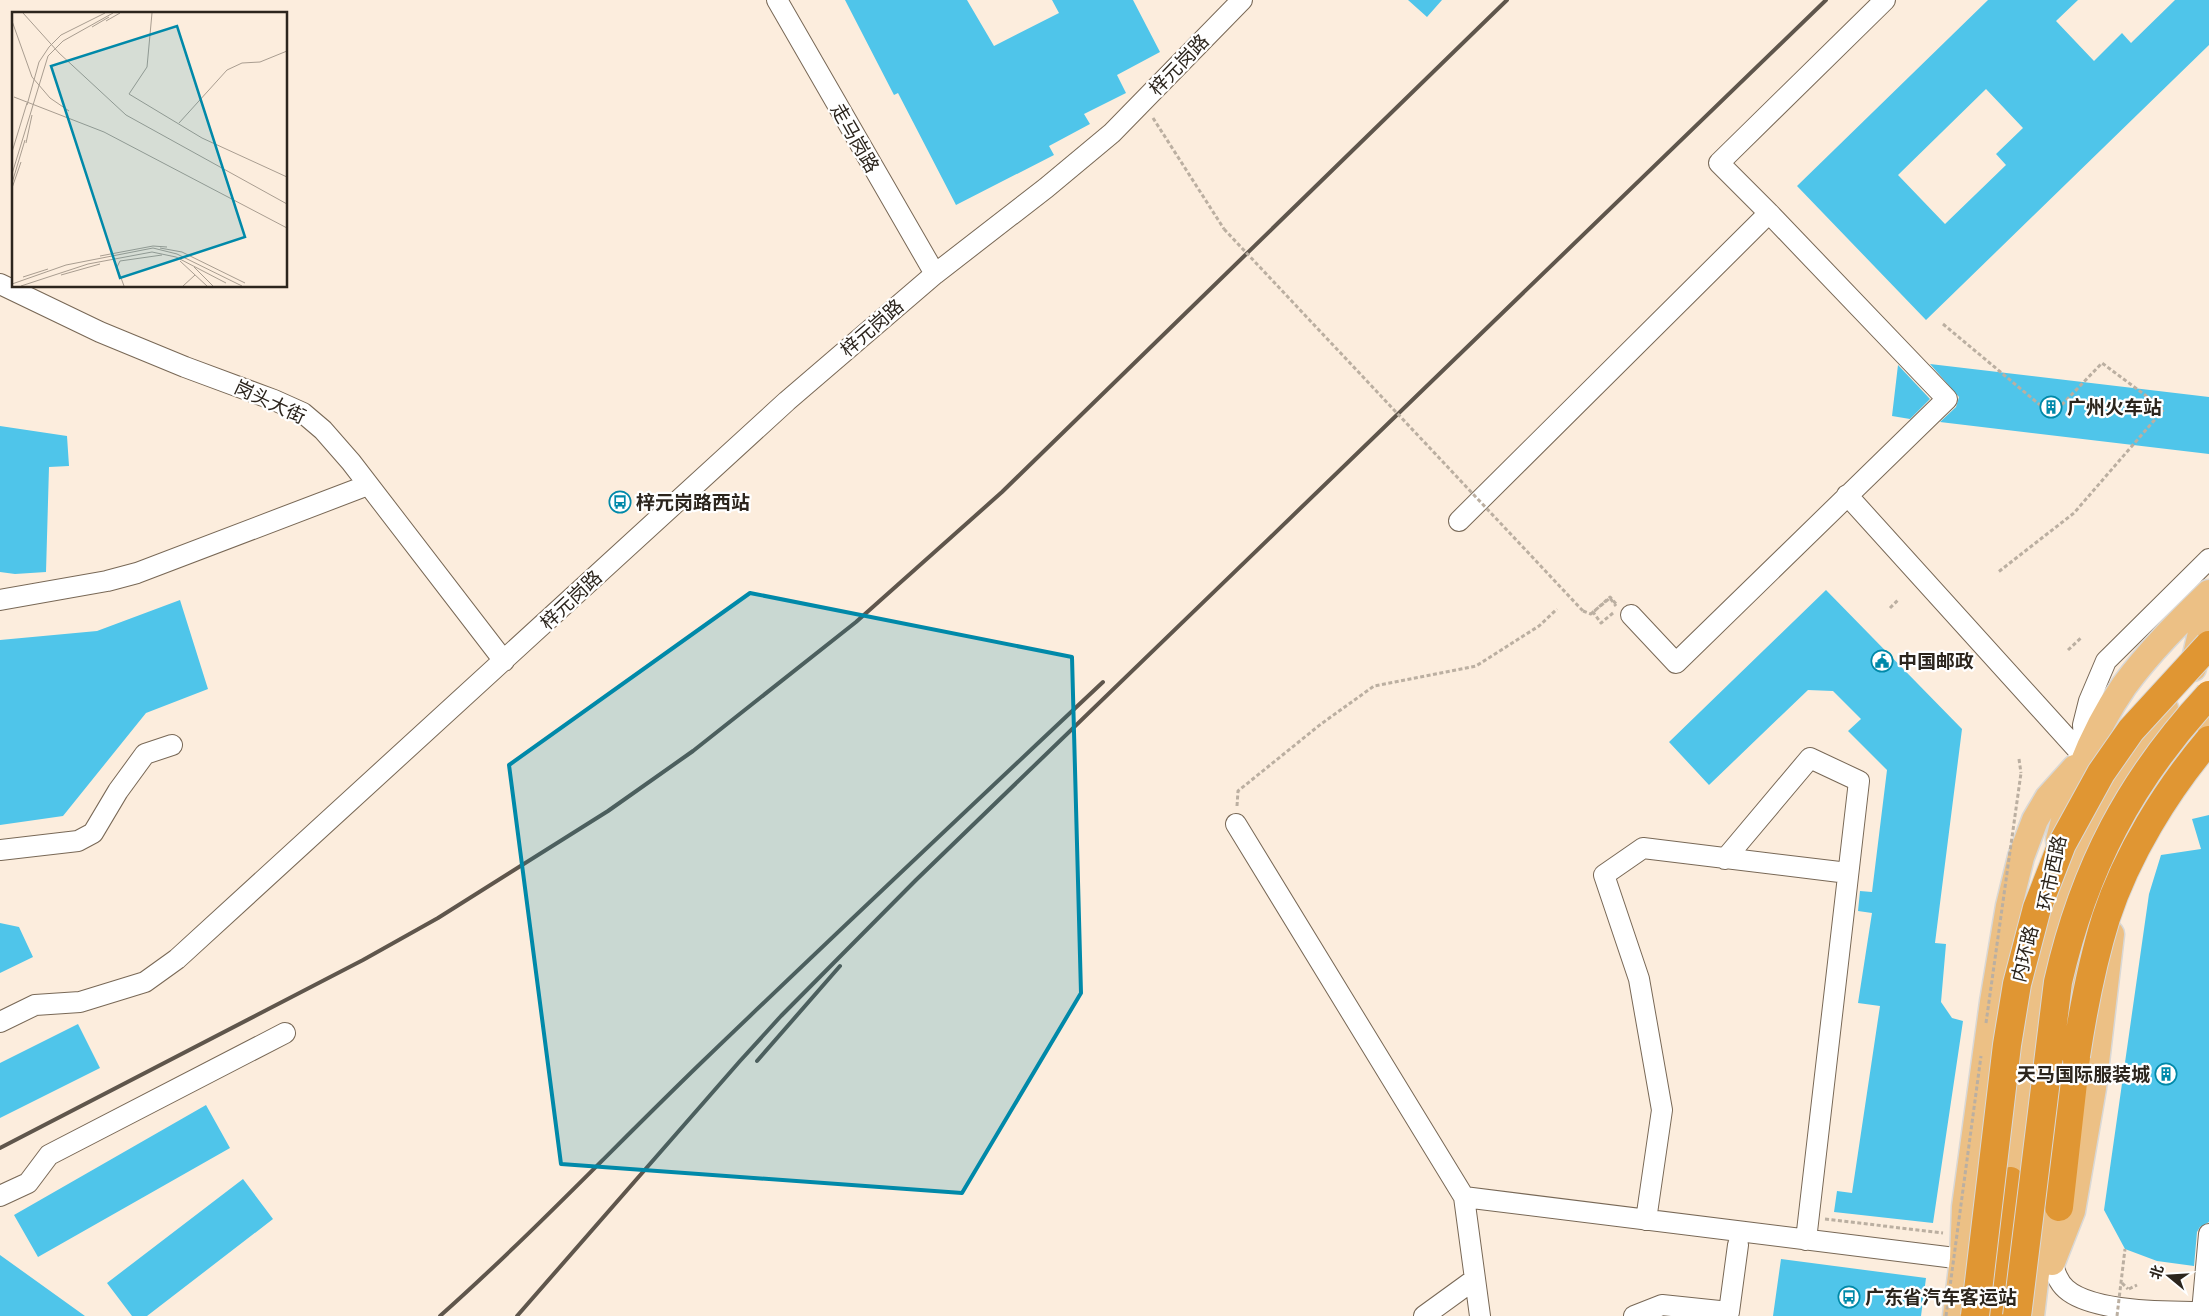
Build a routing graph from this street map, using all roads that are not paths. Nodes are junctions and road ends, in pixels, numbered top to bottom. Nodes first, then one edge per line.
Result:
1 (777, 0) edge
2 (1242, 0) edge
3 (1885, 0) edge
4 (1769, 213) junction
5 (935, 274) junction
6 (0, 284) edge
7 (368, 485) junction
8 (1847, 495) junction
9 (1459, 521) dead end
10 (2209, 559) edge
11 (2209, 593) edge
12 (2209, 598) edge
13 (0, 600) edge
14 (1624, 612) road end
15 (2209, 645) edge
16 (2209, 660) edge
17 (504, 661) junction
18 (2106, 661) junction
19 (2200, 687) edge
20 (2209, 699) edge
21 (2115, 701) junction
22 (2209, 718) edge
23 (2151, 726) junction
24 (2209, 740) edge
25 (2177, 744) junction
26 (172, 745) dead end
27 (2085, 758) junction
28 (2131, 819) junction
29 (2035, 820) junction
30 (1236, 824) road end
31 (2071, 835) junction
32 (0, 850) edge
33 (2114, 853) junction
34 (1726, 859) junction
35 (1848, 873) junction
36 (0, 1022) edge
37 (285, 1033) dead end
38 (2010, 1181) junction
39 (0, 1196) edge
40 (1464, 1197) junction
41 (2058, 1207) joint
42 (1646, 1220) junction
43 (2209, 1234) edge
44 (1806, 1240) junction
45 (1738, 1245) dead end
46 (1960, 1247) junction
47 (2052, 1262) junction
48 (1475, 1278) junction
49 (2206, 1312) edge
50 (1424, 1316) edge
51 (1480, 1316) edge
52 (1634, 1316) edge
53 (1956, 1316) edge
54 (1975, 1316) edge
55 (1991, 1316) edge
56 (1996, 1316) edge
57 (2017, 1316) edge
58 (2032, 1316) edge

1 - 5 street, 走马岗路
2 - 5 street, 梓元岗路
3 - 4 street
4 - 8 street
4 - 9 street
5 - 17 street, 梓元岗路
6 - 7 street, 岗头大街
7 - 13 street
7 - 17 street, 岗头大街
8 - 14 street
8 - 27 street
10 - 18 street
11 - 21 main road, 环市西路
12 - 19 main road
15 - 54 highway, 内环路, bridge
16 - 19 main road
17 - 36 street, 梓元岗路
18 - 21 street
18 - 27 street
19 - 23 main road
19 - 57 highway, 内环路, bridge
20 - 25 main road
21 - 23 street
21 - 27 main road, 环市西路
22 - 25 main road
23 - 25 street
23 - 31 main road
24 - 41 highway, bridge
25 - 28 main road
26 - 32 street
27 - 29 main road
27 - 31 main road, 环市西路
28 - 33 main road
28 - 47 main road
29 - 31 main road
29 - 46 main road
30 - 40 street
31 - 33 main road
31 - 38 main road, 环市西路
33 - 58 main road
34 - 35 street
34 - 35 street
34 - 42 street
35 - 44 street
37 - 39 street
38 - 55 main road, 环市西路
38 - 56 highway
40 - 42 street
40 - 48 street
41 - 47 main road
42 - 44 street
43 - 49 street
44 - 46 street
45 - 52 street
46 - 53 main road
47 - 49 street
47 - 58 main road
48 - 50 street
48 - 51 street

